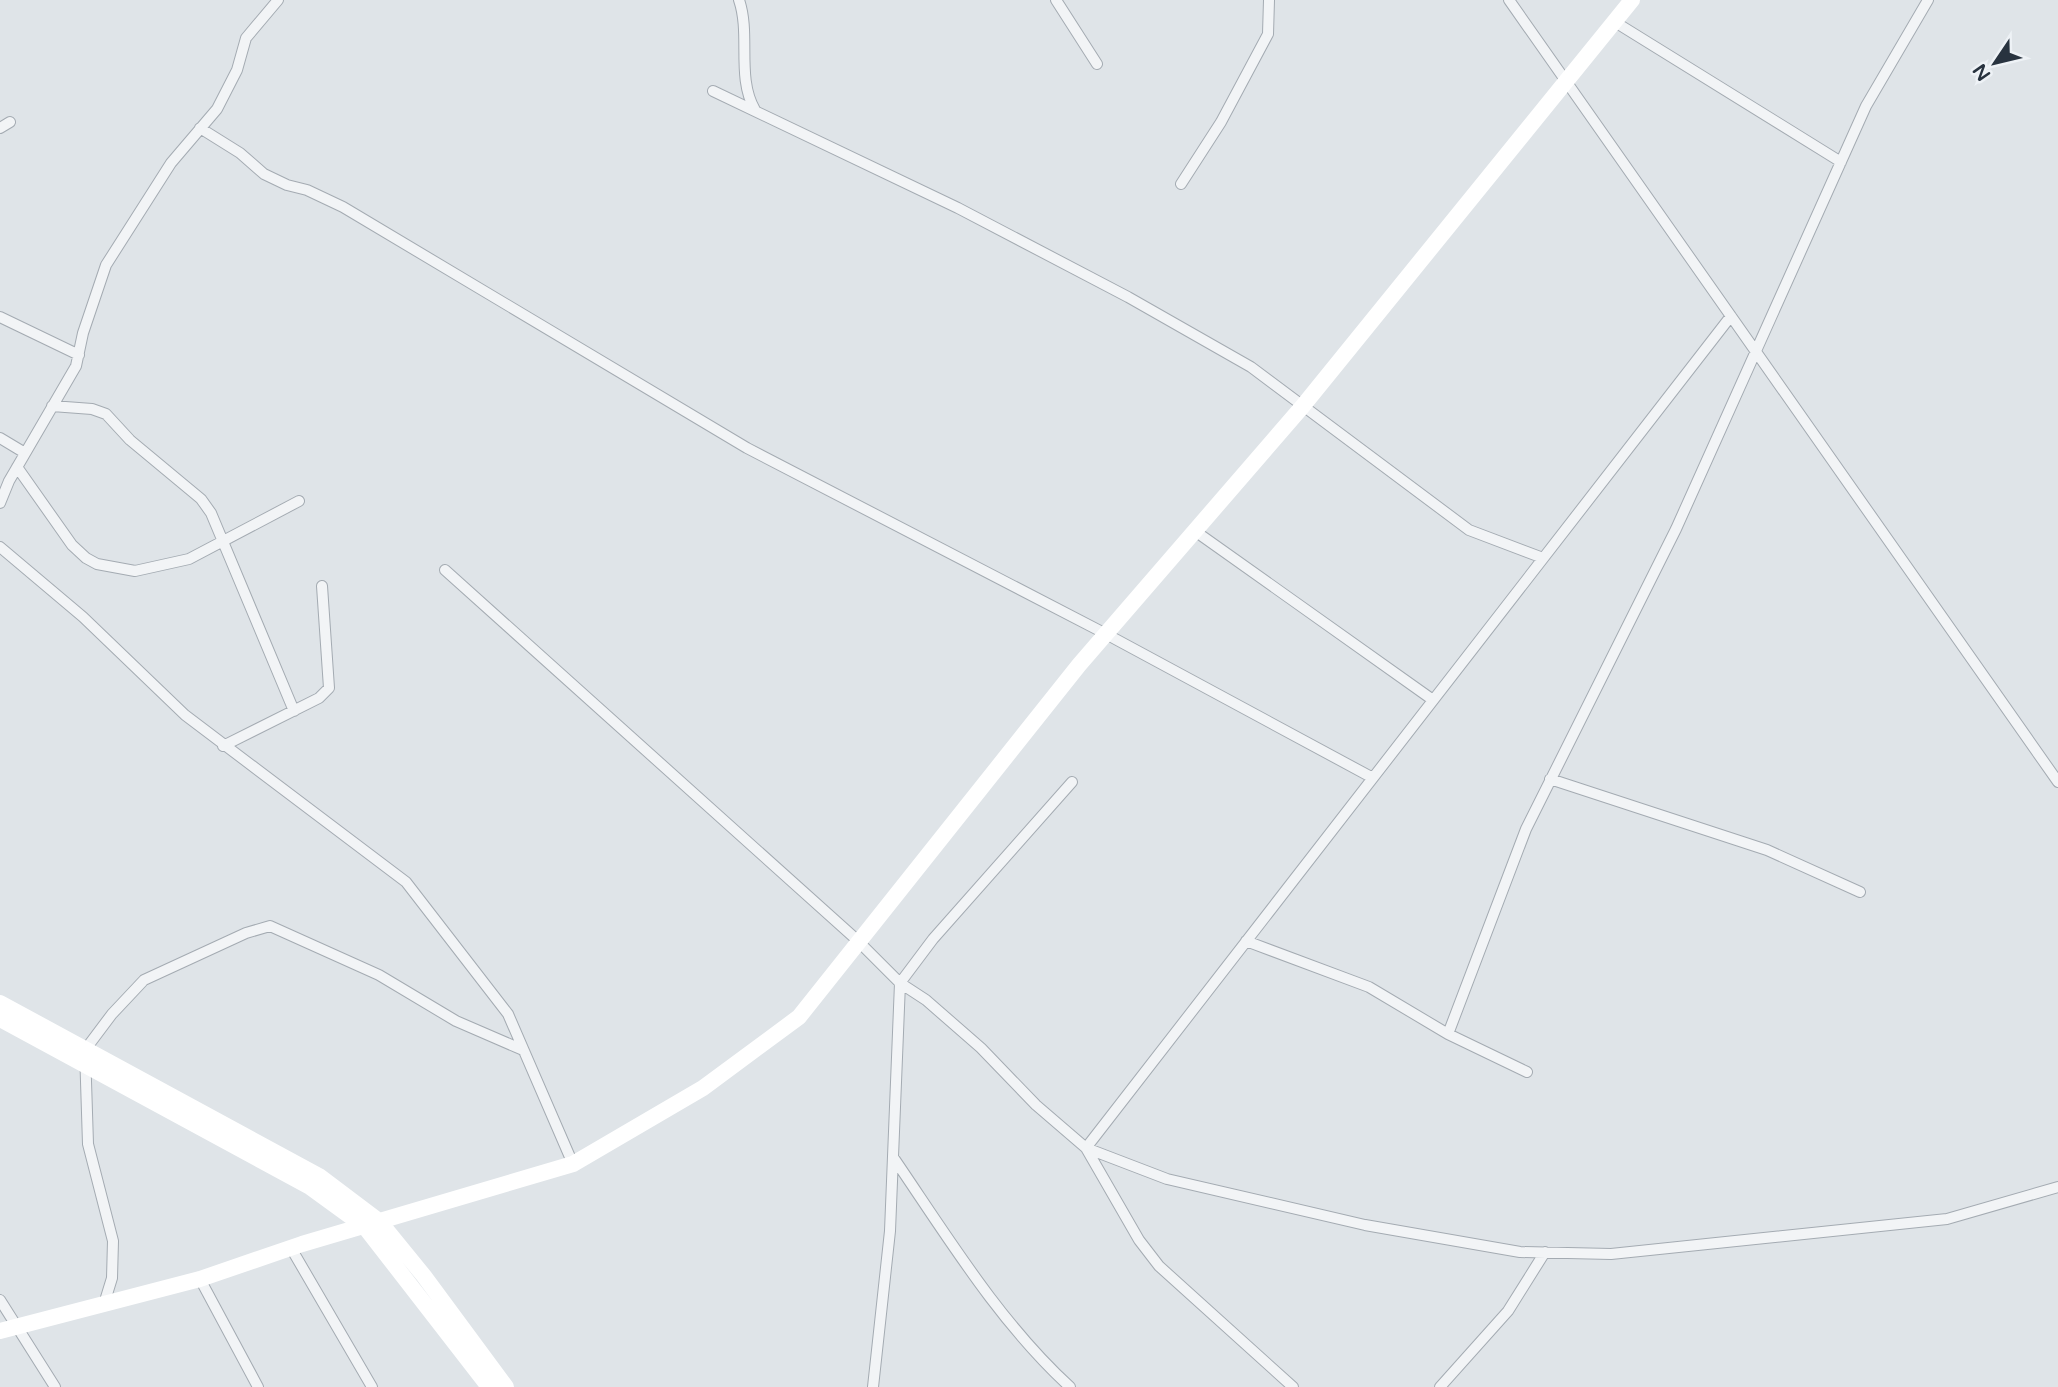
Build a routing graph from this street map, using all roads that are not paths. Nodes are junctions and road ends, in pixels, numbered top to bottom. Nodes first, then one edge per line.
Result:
1 (278, 0) edge
2 (739, 0) edge
3 (1056, 0) edge
4 (1269, 0) edge
5 (1509, 0) edge
6 (1632, 0) edge
7 (1928, 0) edge
8 (1615, 22) junction
9 (1097, 64) dead end
10 (1567, 82) junction
11 (713, 91) dead end
12 (755, 110) junction
13 (200, 128) junction
14 (1841, 162) junction
15 (1181, 184) dead end
16 (1731, 316) junction
17 (0, 317) edge
18 (1757, 354) junction
19 (79, 355) junction
20 (52, 406) junction
21 (1302, 407) junction
22 (0, 438) edge
23 (26, 453) junction
24 (17, 467) junction
25 (299, 501) dead end
26 (0, 503) edge
27 (1195, 531) junction
28 (222, 539) junction
29 (0, 547) edge
30 (1544, 558) junction
31 (445, 570) dead end
32 (322, 586) dead end
33 (1106, 634) junction
34 (1433, 700) junction
35 (293, 711) junction
36 (223, 746) junction
37 (1373, 778) junction
38 (1550, 779) junction
39 (1072, 782) dead end
40 (2058, 782) edge
41 (1860, 892) dead end
42 (857, 940) junction
43 (1246, 941) junction
44 (900, 983) junction
45 (0, 1003) edge
46 (0, 1019) edge
47 (1448, 1034) junction
48 (523, 1050) junction
49 (84, 1058) junction
50 (1527, 1072) dead end
51 (1086, 1148) junction
52 (893, 1157) junction
53 (573, 1164) junction
54 (2058, 1186) edge
55 (373, 1224) junction
56 (291, 1248) junction
57 (1545, 1252) junction
58 (200, 1279) junction
59 (0, 1300) edge
60 (104, 1304) junction
61 (16, 1326) junction
62 (0, 1331) edge
63 (55, 1387) edge
64 (258, 1387) edge
65 (372, 1387) edge
66 (489, 1387) edge
67 (506, 1387) edge
68 (873, 1387) edge
69 (1070, 1387) edge
70 (1293, 1387) edge
71 (1440, 1387) edge

1 - 13 street
2 - 12 street
3 - 9 street
4 - 15 street
5 - 10 street
6 - 8 street
7 - 14 street
8 - 10 street
8 - 14 street
10 - 16 street
10 - 21 street
11 - 12 street
12 - 21 street
13 - 19 street
13 - 33 street
14 - 18 street
16 - 18 street
16 - 30 street
17 - 19 street
18 - 38 street
18 - 40 street
19 - 20 street
20 - 23 street
20 - 28 street
21 - 27 street
21 - 30 street
22 - 23 street
23 - 24 street
24 - 26 street
24 - 28 street
25 - 28 street
27 - 33 street
27 - 34 street
28 - 35 street
29 - 36 street
30 - 34 street
31 - 42 street
32 - 35 street
33 - 37 street
33 - 42 street
34 - 37 street
35 - 36 street
36 - 48 street
37 - 43 street
38 - 41 street
38 - 47 street
39 - 44 street
42 - 44 street
42 - 53 street
43 - 47 street
43 - 51 street
44 - 51 street
44 - 52 street
45 - 49 street
46 - 49 street
47 - 50 street
48 - 49 street
48 - 53 street
49 - 55 street
49 - 60 street
51 - 57 street
51 - 70 street
52 - 68 street
52 - 69 street
53 - 55 street
54 - 57 street
55 - 56 street
55 - 66 street
55 - 67 street
56 - 58 street
56 - 65 street
57 - 71 street
58 - 60 street
58 - 64 street
59 - 61 street
60 - 61 street
61 - 62 street
61 - 63 street

